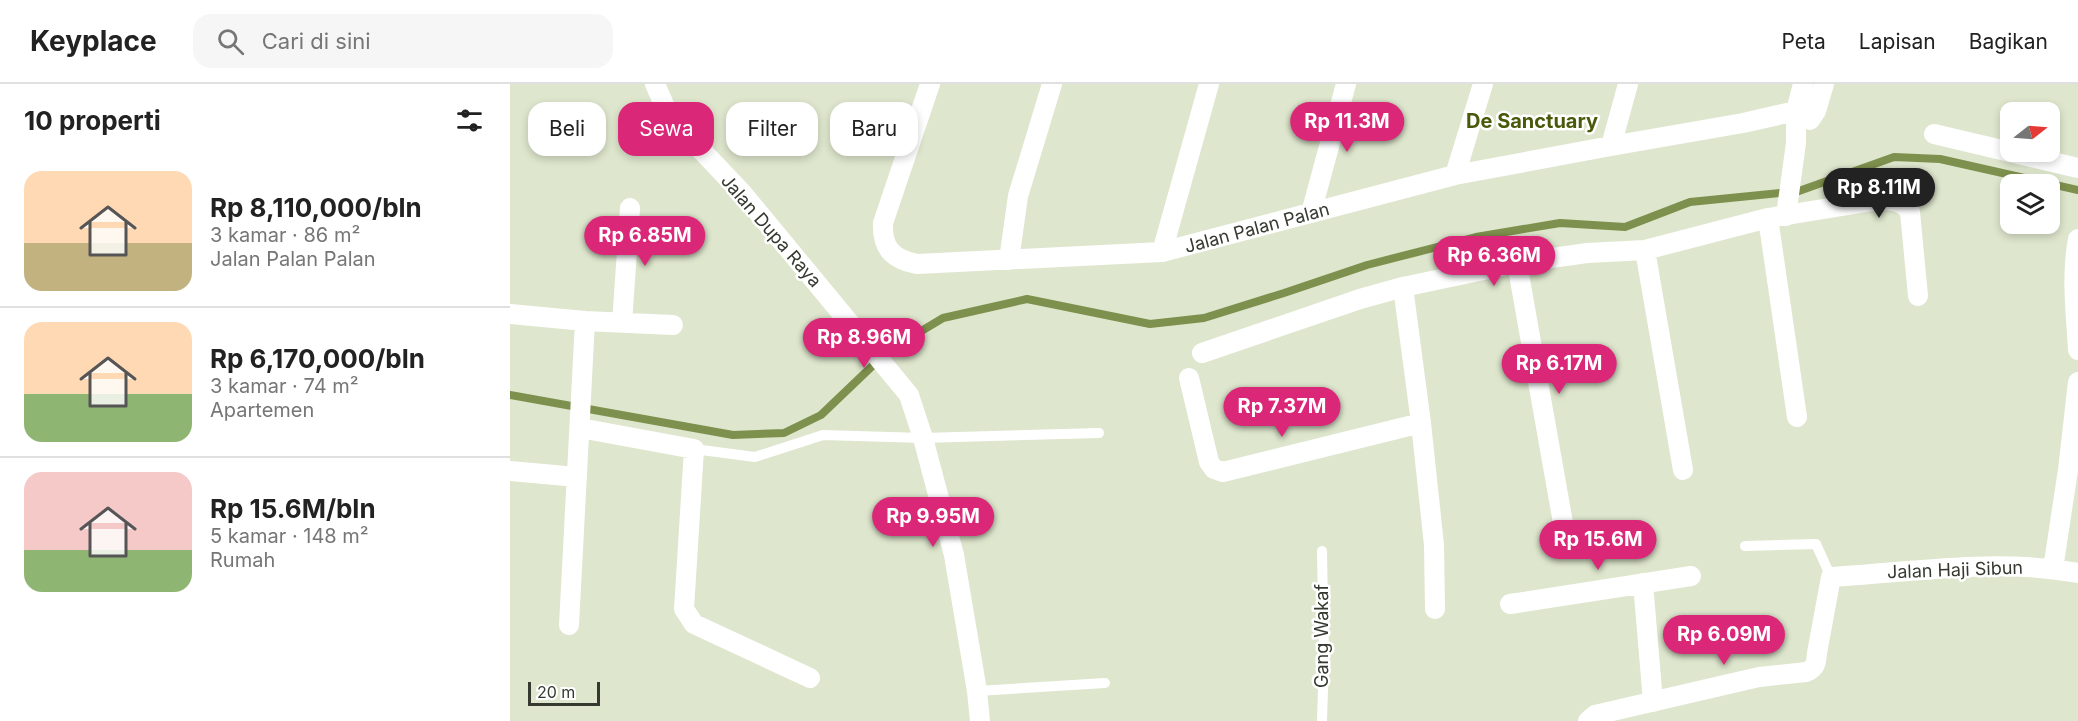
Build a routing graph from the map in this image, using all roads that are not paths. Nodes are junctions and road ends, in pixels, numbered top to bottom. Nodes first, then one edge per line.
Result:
1 (655, 84) edge
2 (930, 84) edge
3 (1052, 84) edge
4 (1209, 84) edge
5 (1346, 84) edge
6 (1483, 84) edge
7 (1628, 84) edge
8 (1803, 84) edge
9 (1824, 84) edge
10 (1806, 111) junction
11 (1934, 134) dead end
12 (1611, 146) junction
13 (2078, 168) edge
14 (1455, 175) junction
15 (630, 208) dead end
16 (1311, 213) junction
17 (1777, 217) junction
18 (2078, 239) edge
19 (1645, 250) junction
20 (1162, 252) junction
21 (1009, 260) junction
22 (1517, 263) junction
23 (1403, 286) junction
24 (1918, 296) dead end
25 (510, 314) edge
26 (585, 321) junction
27 (622, 323) junction
28 (673, 325) dead end
29 (2078, 340) edge
30 (1202, 353) dead end
31 (1190, 378) dead end
32 (2078, 382) edge
33 (2078, 393) edge
34 (1797, 417) dead end
35 (1421, 423) junction
36 (580, 424) junction
37 (1099, 433) dead end
38 (923, 438) junction
39 (694, 449) junction
40 (1683, 470) dead end
41 (510, 471) edge
42 (577, 477) junction
43 (1564, 534) dead end
44 (1745, 546) dead end
45 (1322, 552) dead end
46 (2053, 568) junction
47 (2078, 573) edge
48 (1692, 576) dead end
49 (1831, 577) junction
50 (1643, 583) junction
51 (1510, 604) dead end
52 (1435, 609) dead end
53 (569, 624) dead end
54 (810, 678) dead end
55 (1105, 683) dead end
56 (985, 691) junction
57 (1653, 702) junction
58 (980, 721) edge
59 (1322, 721) edge
60 (1588, 721) edge

1 - 38 street, Jalan Dupa Raya
2 - 21 street, Jalan Palan Palan
3 - 21 street
4 - 20 street
5 - 16 street
6 - 14 street
7 - 12 street
8 - 10 street
9 - 10 street
10 - 12 street, Jalan Palan Palan
10 - 17 street
11 - 13 street
12 - 14 street, Jalan Palan Palan
14 - 16 street, Jalan Palan Palan
15 - 27 street
16 - 20 street, Jalan Palan Palan
17 - 19 street
17 - 24 street
17 - 34 street
18 - 29 street
19 - 22 street
19 - 40 street
20 - 21 street, Jalan Palan Palan
22 - 23 street
22 - 43 street
23 - 30 street
23 - 35 street
25 - 26 street
26 - 27 street
26 - 36 street
27 - 28 street
31 - 35 street
32 - 33 street
33 - 46 street
35 - 52 street
36 - 39 street
36 - 42 street
37 - 38 lane
38 - 39 lane
38 - 56 street, Jalan Dupa Raya
39 - 54 street
41 - 42 street
42 - 53 street
44 - 49 lane
45 - 59 lane, Gang Wakaf
46 - 47 street, Jalan Haji Sibun
46 - 49 street, Jalan Haji Sibun
48 - 50 street
49 - 57 street
50 - 51 street
50 - 57 street
55 - 56 lane
56 - 58 street, Jalan Dupa Raya
57 - 60 street

